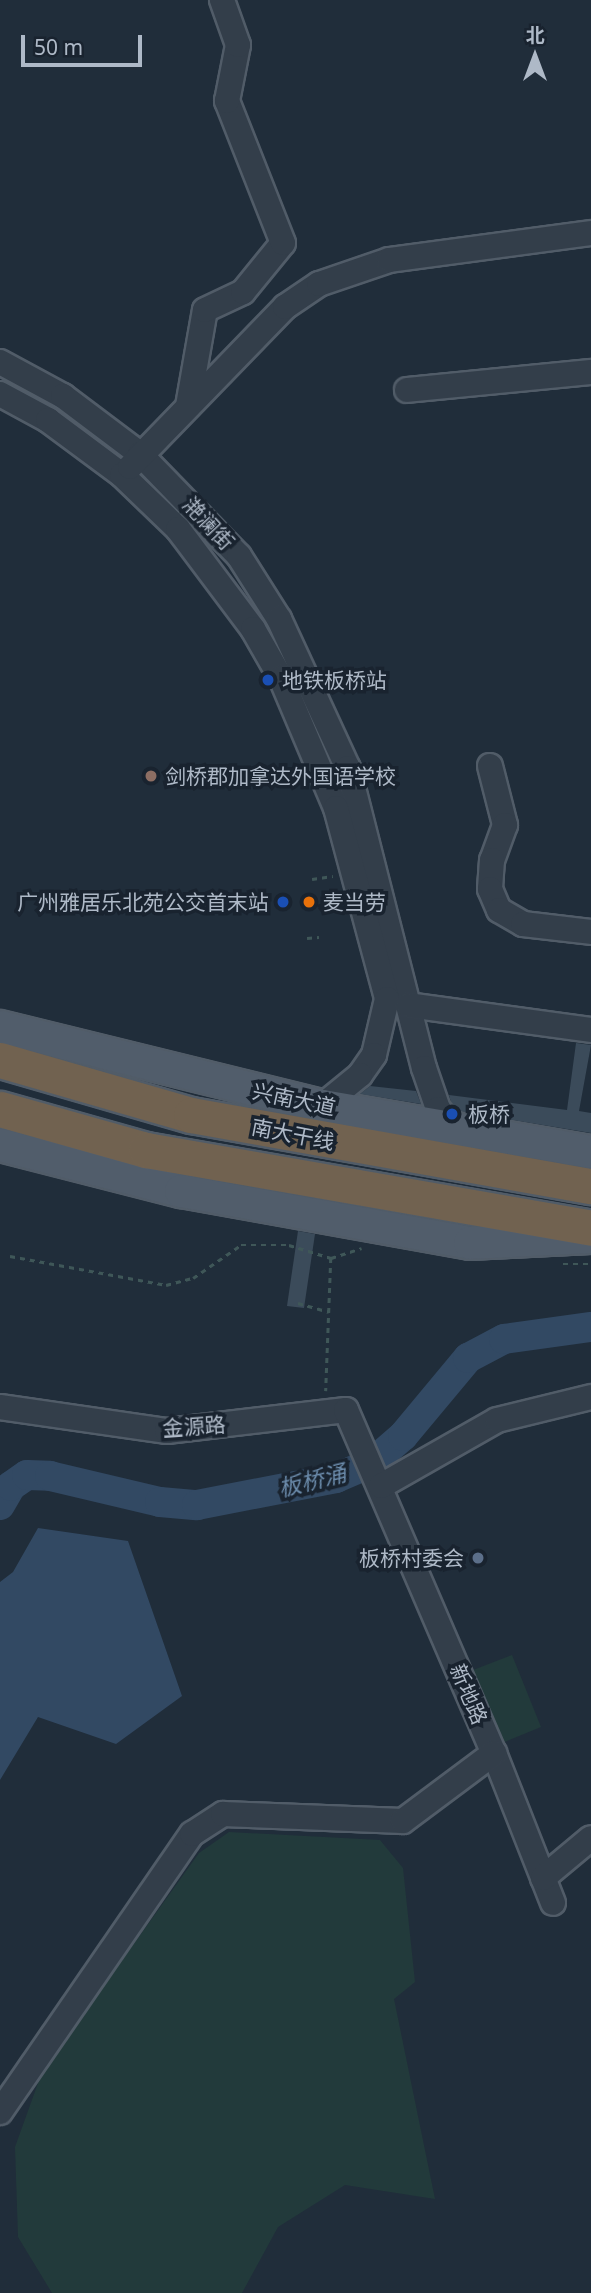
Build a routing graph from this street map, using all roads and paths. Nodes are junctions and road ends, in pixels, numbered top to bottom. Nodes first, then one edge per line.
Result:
1 (222, 0) edge
2 (591, 233) edge
3 (0, 362) edge
4 (591, 372) edge
5 (34, 381) junction
6 (407, 390) dead end
7 (4, 402) edge
8 (188, 405) junction
9 (140, 454) junction
10 (122, 475) junction
11 (326, 716) junction
12 (302, 728) junction
13 (490, 766) dead end
14 (368, 890) junction
15 (591, 932) edge
16 (318, 937) dead end
17 (307, 938) dead end
18 (408, 1005) junction
19 (0, 1027) edge
20 (591, 1030) edge
21 (0, 1060) edge
22 (322, 1106) junction
23 (0, 1109) edge
24 (455, 1129) junction
25 (0, 1144) edge
26 (591, 1152) edge
27 (591, 1186) edge
28 (591, 1228) edge
29 (591, 1237) edge
30 (10, 1256) dead end
31 (298, 1303) dead end
32 (329, 1312) junction
33 (591, 1397) edge
34 (0, 1407) edge
35 (336, 1411) junction
36 (382, 1486) junction
37 (494, 1753) junction
38 (591, 1839) edge
39 (543, 1878) junction
40 (553, 1903) dead end
41 (0, 2112) edge

1 - 8 street
2 - 8 street
3 - 5 street, 滟澜街
4 - 6 street
5 - 7 street
5 - 9 street, 滟澜街
7 - 10 street, 滟澜街
8 - 9 street
9 - 10 street
9 - 11 street, 滟澜街
10 - 12 street, 滟澜街
11 - 12 street
11 - 14 street, 滟澜街
12 - 14 street, 滟澜街
13 - 15 street
14 - 18 street
14 - 22 street
16 - 17 path
18 - 20 street
18 - 24 street
19 - 22 main road, 兴南大道
21 - 27 highway, 南大干线
22 - 24 main road, 兴南大道
23 - 28 highway, 南大干线
24 - 26 main road, 兴南大道
25 - 29 main road
30 - 32 path
31 - 32 path
32 - 35 path
33 - 36 street
34 - 35 street, 金源路
35 - 36 street, 新地路
36 - 37 street, 新地路
37 - 39 street, 新地路
37 - 41 street
38 - 39 street
39 - 40 street, 新地路

